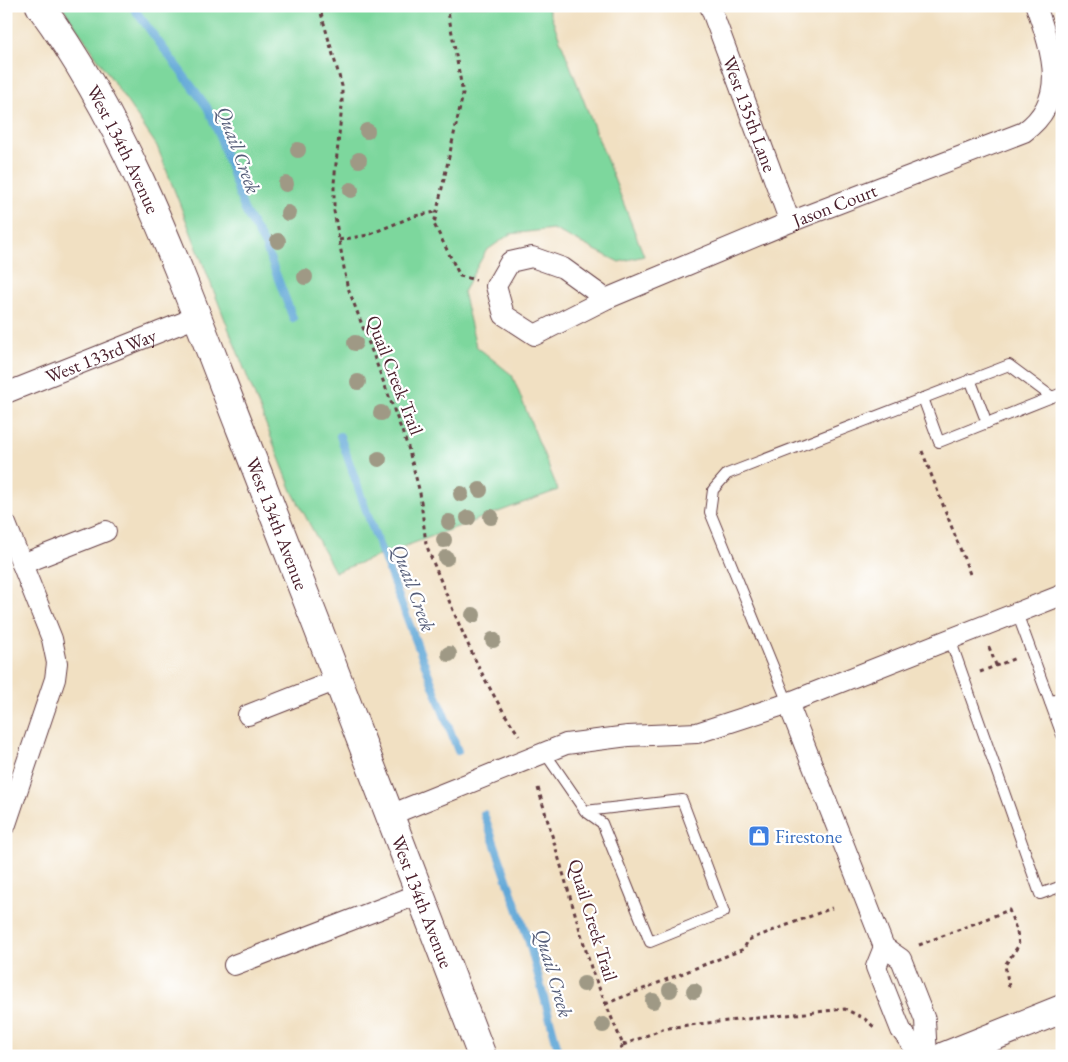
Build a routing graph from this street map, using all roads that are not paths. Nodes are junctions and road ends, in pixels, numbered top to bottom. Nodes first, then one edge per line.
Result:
1 (40, 6) edge
2 (710, 6) edge
3 (1036, 6) edge
4 (790, 222) junction
5 (606, 299) junction
6 (197, 317) junction
7 (970, 379) junction
8 (6, 393) edge
9 (1057, 395) edge
10 (923, 398) junction
11 (987, 423) junction
12 (6, 524) edge
13 (106, 531) dead end
14 (22, 564) junction
15 (1062, 595) edge
16 (1017, 612) junction
17 (950, 639) junction
18 (337, 680) junction
19 (1062, 697) edge
20 (788, 702) junction
21 (1050, 702) junction
22 (248, 715) dead end
23 (1062, 735) edge
24 (545, 753) junction
25 (12, 790) edge
26 (585, 811) junction
27 (390, 815) junction
28 (6, 824) edge
29 (1062, 886) edge
30 (419, 894) junction
31 (884, 947) junction
32 (234, 965) dead end
33 (1062, 1009) edge
34 (482, 1056) edge
35 (921, 1056) edge
36 (927, 1056) edge
37 (945, 1056) edge

1 - 6 street, West 134th Avenue
2 - 4 street, West 135th Lane
3 - 4 street, Jason Court
4 - 5 street, Jason Court
5 - 5 street, Jason Court
6 - 8 street, West 133rd Way
6 - 18 street, West 134th Avenue
7 - 9 lane
7 - 10 lane
7 - 11 lane
9 - 11 lane
10 - 11 lane
10 - 20 lane
12 - 14 street
13 - 14 street
14 - 25 street
15 - 16 street
16 - 17 street
16 - 21 lane
17 - 20 street
17 - 29 lane
18 - 22 street
18 - 27 street, West 134th Avenue
19 - 21 lane
20 - 24 street
20 - 31 street
21 - 23 lane
24 - 26 lane
24 - 27 street
25 - 28 street
26 - 26 lane
27 - 30 street, West 134th Avenue
30 - 32 street
30 - 34 street, West 134th Avenue
31 - 35 street
31 - 36 street
33 - 37 street

